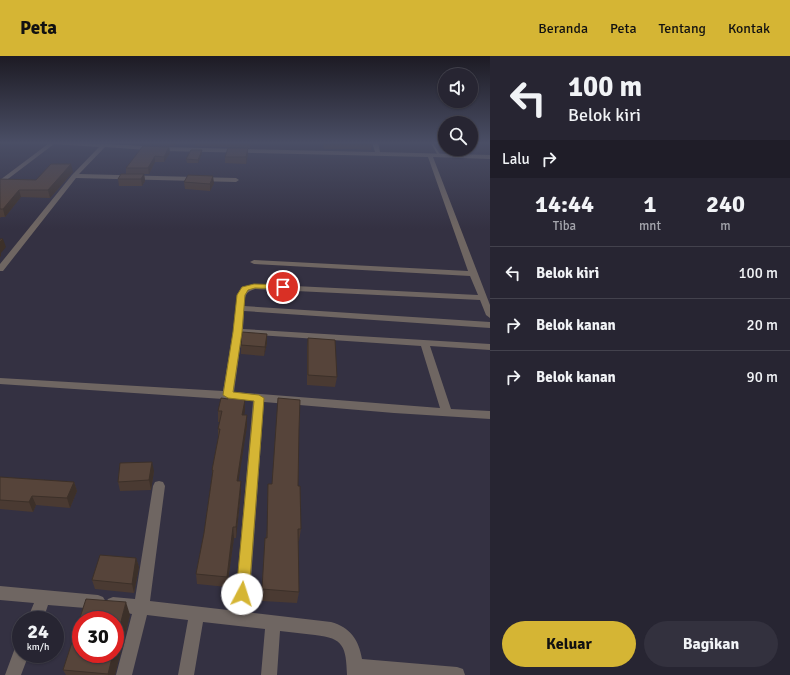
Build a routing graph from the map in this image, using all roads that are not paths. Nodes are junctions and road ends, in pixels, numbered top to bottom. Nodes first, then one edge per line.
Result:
1 (16, 171) edge
2 (79, 171) edge
3 (435, 171) edge
4 (74, 176) junction
5 (236, 180) dead end
6 (1, 182) edge
7 (254, 262) dead end
8 (0, 269) edge
9 (473, 274) junction
10 (483, 298) junction
11 (240, 308) junction
12 (490, 315) edge
13 (490, 325) edge
14 (238, 332) junction
15 (425, 344) junction
16 (490, 348) edge
17 (0, 381) edge
18 (228, 395) junction
19 (259, 398) junction
20 (447, 412) junction
21 (490, 415) edge
22 (159, 486) dead end
23 (0, 593) edge
24 (242, 594) dead end
25 (44, 596) junction
26 (141, 607) junction
27 (38, 611) edge
28 (197, 613) junction
29 (272, 622) junction
30 (18, 663) edge
31 (355, 671) edge
32 (13, 675) edge
33 (124, 675) edge
34 (186, 675) edge
35 (269, 675) edge
36 (457, 675) edge

1 - 6 street
2 - 4 street
3 - 9 street
4 - 5 street
4 - 8 street
7 - 9 street
9 - 10 street
10 - 11 street
10 - 12 street
11 - 13 street
11 - 14 street
14 - 15 street
14 - 18 street
15 - 16 street
15 - 20 street
17 - 18 street
18 - 19 street
19 - 20 street
19 - 24 street
20 - 21 street
22 - 26 street
23 - 25 street
25 - 26 street
25 - 27 street
26 - 28 street
26 - 33 street
28 - 29 street
28 - 34 street
29 - 31 street
29 - 35 street
30 - 32 street
31 - 36 street

